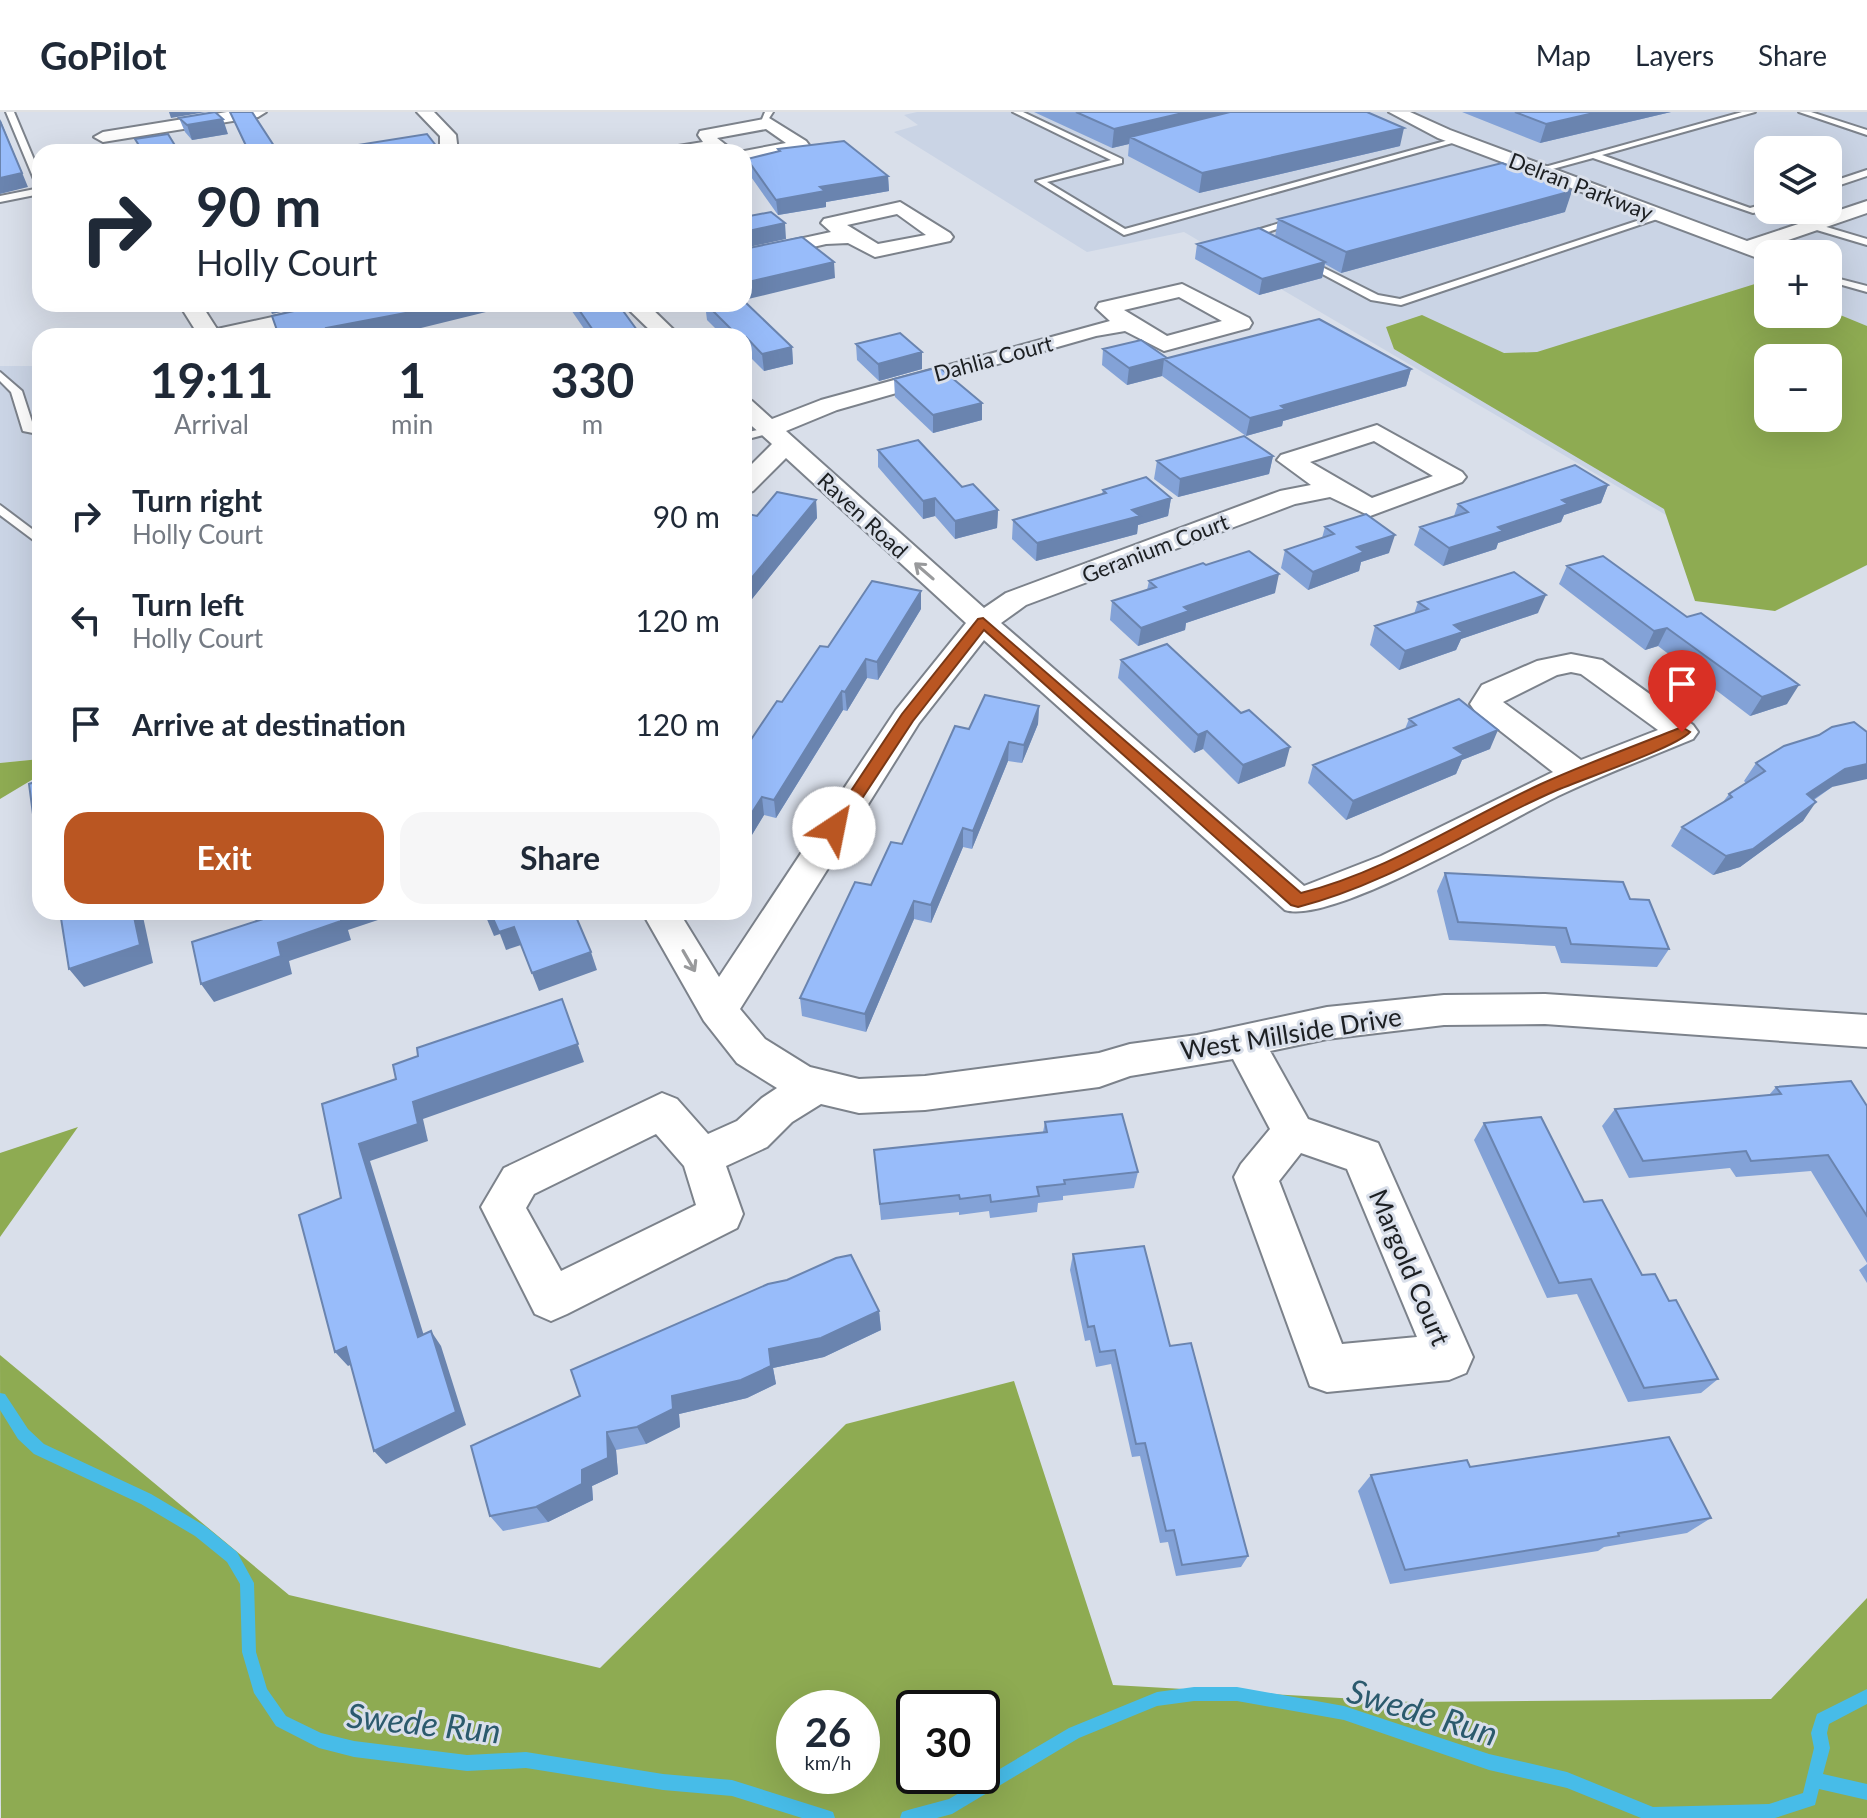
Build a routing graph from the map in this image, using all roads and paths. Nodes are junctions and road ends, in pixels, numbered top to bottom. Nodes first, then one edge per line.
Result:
1 (10, 112) edge
2 (258, 112) edge
3 (425, 112) edge
4 (1017, 112) edge
5 (1397, 112) edge
6 (1751, 112) edge
7 (1803, 112) edge
8 (766, 118) edge
9 (1867, 133) edge
10 (101, 138) edge
11 (1459, 140) junction
12 (449, 144) edge
13 (716, 144) edge
14 (1121, 151) edge
15 (752, 154) edge
16 (1107, 155) junction
17 (1594, 155) junction
18 (32, 165) edge
19 (1538, 170) junction
20 (1867, 173) edge
21 (1842, 181) edge
22 (32, 193) edge
23 (0, 199) edge
24 (1867, 207) edge
25 (1754, 210) edge
26 (1313, 216) edge
27 (1661, 216) junction
28 (1813, 226) junction
29 (852, 237) dead end
30 (1867, 242) edge
31 (1273, 247) edge
32 (1746, 248) junction
33 (1754, 251) edge
34 (1286, 253) edge
35 (752, 255) edge
36 (1842, 282) edge
37 (1867, 289) edge
38 (325, 312) edge
39 (643, 312) edge
40 (1128, 324) junction
41 (253, 328) edge
42 (660, 328) edge
43 (0, 375) edge
44 (752, 413) edge
45 (29, 431) dead end
46 (752, 437) edge
47 (778, 437) junction
48 (752, 474) edge
49 (1334, 489) junction
50 (0, 509) edge
51 (32, 535) edge
52 (983, 622) junction
53 (1578, 775) junction
54 (665, 920) edge
55 (718, 1010) junction
56 (1867, 1031) edge
57 (1243, 1040) junction
58 (814, 1087) junction
59 (1293, 1132) junction
60 (702, 1157) junction

1 - 18 lane
2 - 10 street
3 - 12 street
4 - 16 lane
5 - 11 street, Delran Parkway
6 - 17 lane
7 - 9 lane
8 - 13 street
8 - 15 street
11 - 16 lane
11 - 19 street, Delran Parkway
14 - 16 lane
17 - 19 lane
17 - 25 lane
19 - 27 street, Delran Parkway
20 - 21 lane
22 - 23 lane
24 - 28 street
26 - 31 lane
27 - 32 street, Delran Parkway
27 - 34 lane
28 - 30 lane
28 - 32 street
29 - 35 street
32 - 33 street, Delran Parkway
36 - 37 lane
38 - 41 street
39 - 42 street
40 - 40 street
40 - 47 street, Dahlia Court
43 - 45 lane
44 - 47 street, Raven Road
46 - 47 lane
47 - 48 street, Dahlia Court
52 -> 47 street, Raven Road
49 - 49 street
49 - 52 street, Geranium Court
50 - 51 lane
52 - 53 street, Raven Road
52 - 55 street, Geranium Court
53 - 53 street
54 -> 55 street, West Millside Drive
55 - 58 street, West Millside Drive
56 - 57 street, West Millside Drive
57 - 58 street, West Millside Drive
57 - 59 street
58 - 60 street
59 - 59 street, Margold Court
60 - 60 street

